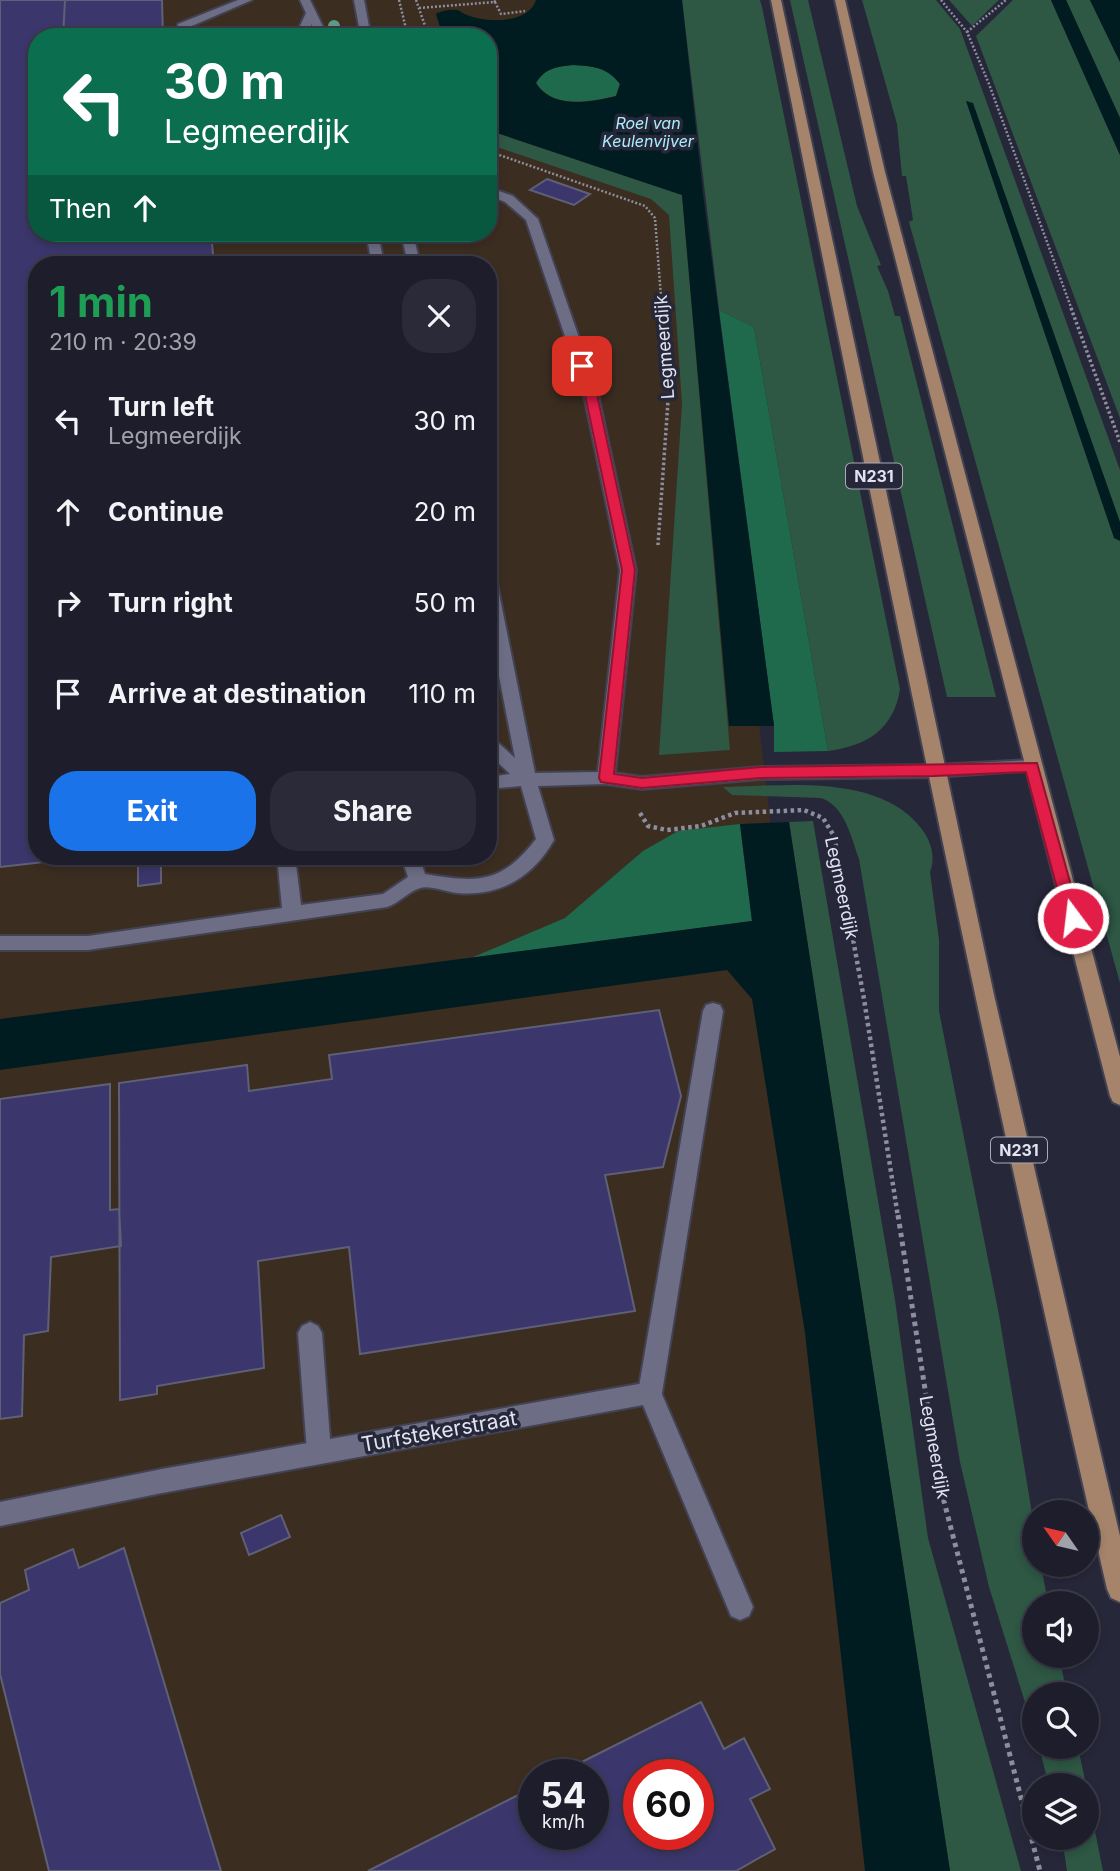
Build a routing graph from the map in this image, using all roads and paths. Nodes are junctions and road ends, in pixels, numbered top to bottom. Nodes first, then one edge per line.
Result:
1 (247, 0) edge
2 (305, 0) edge
3 (359, 0) edge
4 (399, 0) edge
5 (416, 0) edge
6 (776, 0) edge
7 (840, 0) edge
8 (941, 0) edge
9 (1006, 0) edge
10 (494, 1) edge
11 (419, 8) junction
12 (525, 12) dead end
13 (311, 14) junction
14 (182, 28) edge
15 (305, 28) edge
16 (318, 28) edge
17 (363, 28) edge
18 (406, 28) edge
19 (426, 28) edge
20 (967, 32) junction
21 (497, 154) edge
22 (497, 194) edge
23 (1120, 442) edge
24 (658, 551) dead end
25 (497, 614) edge
26 (497, 751) edge
27 (1032, 766) junction
28 (934, 771) junction
29 (606, 778) junction
30 (528, 780) junction
31 (497, 781) edge
32 (642, 783) junction
33 (287, 865) edge
34 (413, 865) edge
35 (418, 880) junction
36 (292, 913) junction
37 (0, 943) edge
38 (713, 1011) dead end
39 (1120, 1096) edge
40 (310, 1333) dead end
41 (650, 1393) junction
42 (319, 1452) junction
43 (0, 1514) edge
44 (1120, 1589) edge
45 (740, 1607) dead end
46 (1040, 1871) edge

1 - 14 street
2 - 13 street
3 - 17 street
4 - 18 path
5 - 11 path
6 - 28 main road, N231
7 - 27 main road
8 - 20 path
9 - 20 path
10 - 11 path
10 - 12 path
11 - 19 path
13 - 15 street
13 - 16 street
20 - 23 path
21 - 24 path, Legmeerdijk
22 - 29 street
25 - 30 street
26 - 30 street
27 - 28 street
27 - 39 main road
28 - 32 street
28 - 44 main road, N231
29 - 30 street
29 - 32 street
30 - 31 street
30 - 35 street
32 - 46 path, Legmeerdijk
33 - 36 street
34 - 35 street
35 - 36 street
36 - 37 street
38 - 41 street
40 - 42 street
41 - 42 street, Turfstekerstraat
41 - 45 street
42 - 43 street, Turfstekerstraat

